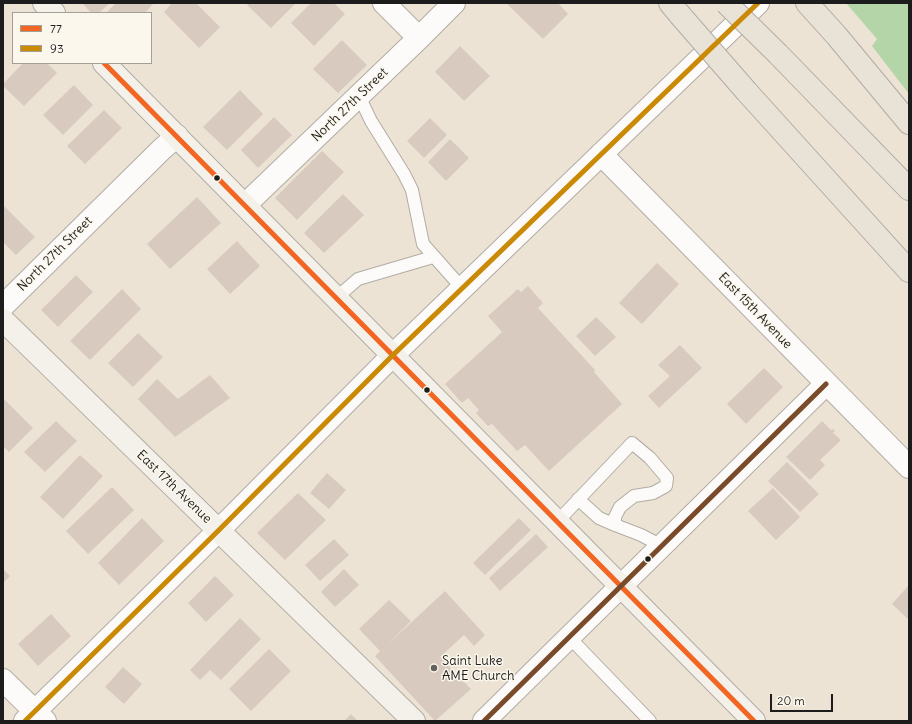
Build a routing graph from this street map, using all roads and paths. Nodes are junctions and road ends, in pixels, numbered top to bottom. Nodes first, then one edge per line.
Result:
1 (44, 3) edge
2 (384, 3) edge
3 (454, 3) edge
4 (726, 3) edge
5 (758, 3) edge
6 (807, 3) edge
7 (675, 9) edge
8 (53, 12) edge
9 (420, 38) junction
10 (105, 64) edge
11 (359, 96) junction
12 (909, 123) edge
13 (177, 136) junction
14 (602, 154) junction
15 (909, 189) edge
16 (245, 205) junction
17 (434, 257) junction
18 (909, 271) edge
19 (462, 288) junction
20 (336, 298) junction
21 (3, 306) edge
22 (3, 320) edge
23 (392, 356) junction
24 (826, 384) junction
25 (909, 467) edge
26 (578, 499) junction
27 (557, 522) junction
28 (615, 525) junction
29 (219, 530) junction
30 (662, 546) junction
31 (621, 586) junction
32 (569, 638) junction
33 (3, 680) edge
34 (35, 718) edge
35 (414, 721) edge
36 (484, 721) edge
37 (650, 721) edge
38 (754, 721) edge

1 - 8 main road
2 - 9 street
3 - 9 street, North 27th Street
4 - 15 highway, bridge
5 - 14 street
6 - 12 highway
7 - 18 highway, bridge
9 - 11 street, North 27th Street
10 - 13 main road
11 - 16 street, North 27th Street
11 - 17 lane
13 - 16 main road
13 - 21 street, North 27th Street
14 - 19 street
14 - 24 street, East 15th Avenue
16 - 20 main road
17 - 19 lane
17 - 20 lane
19 - 23 street
20 - 23 main road
22 - 29 main road, East 17th Avenue
23 - 27 main road
23 - 29 street
24 - 25 street, East 15th Avenue
24 - 30 street
26 - 27 lane
26 - 28 lane
26 - 28 lane
27 - 31 main road
28 - 30 lane
29 - 34 street
29 - 35 main road, East 17th Avenue
30 - 31 street
31 - 32 street
31 - 38 main road
32 - 36 street
32 - 37 lane
33 - 34 street

